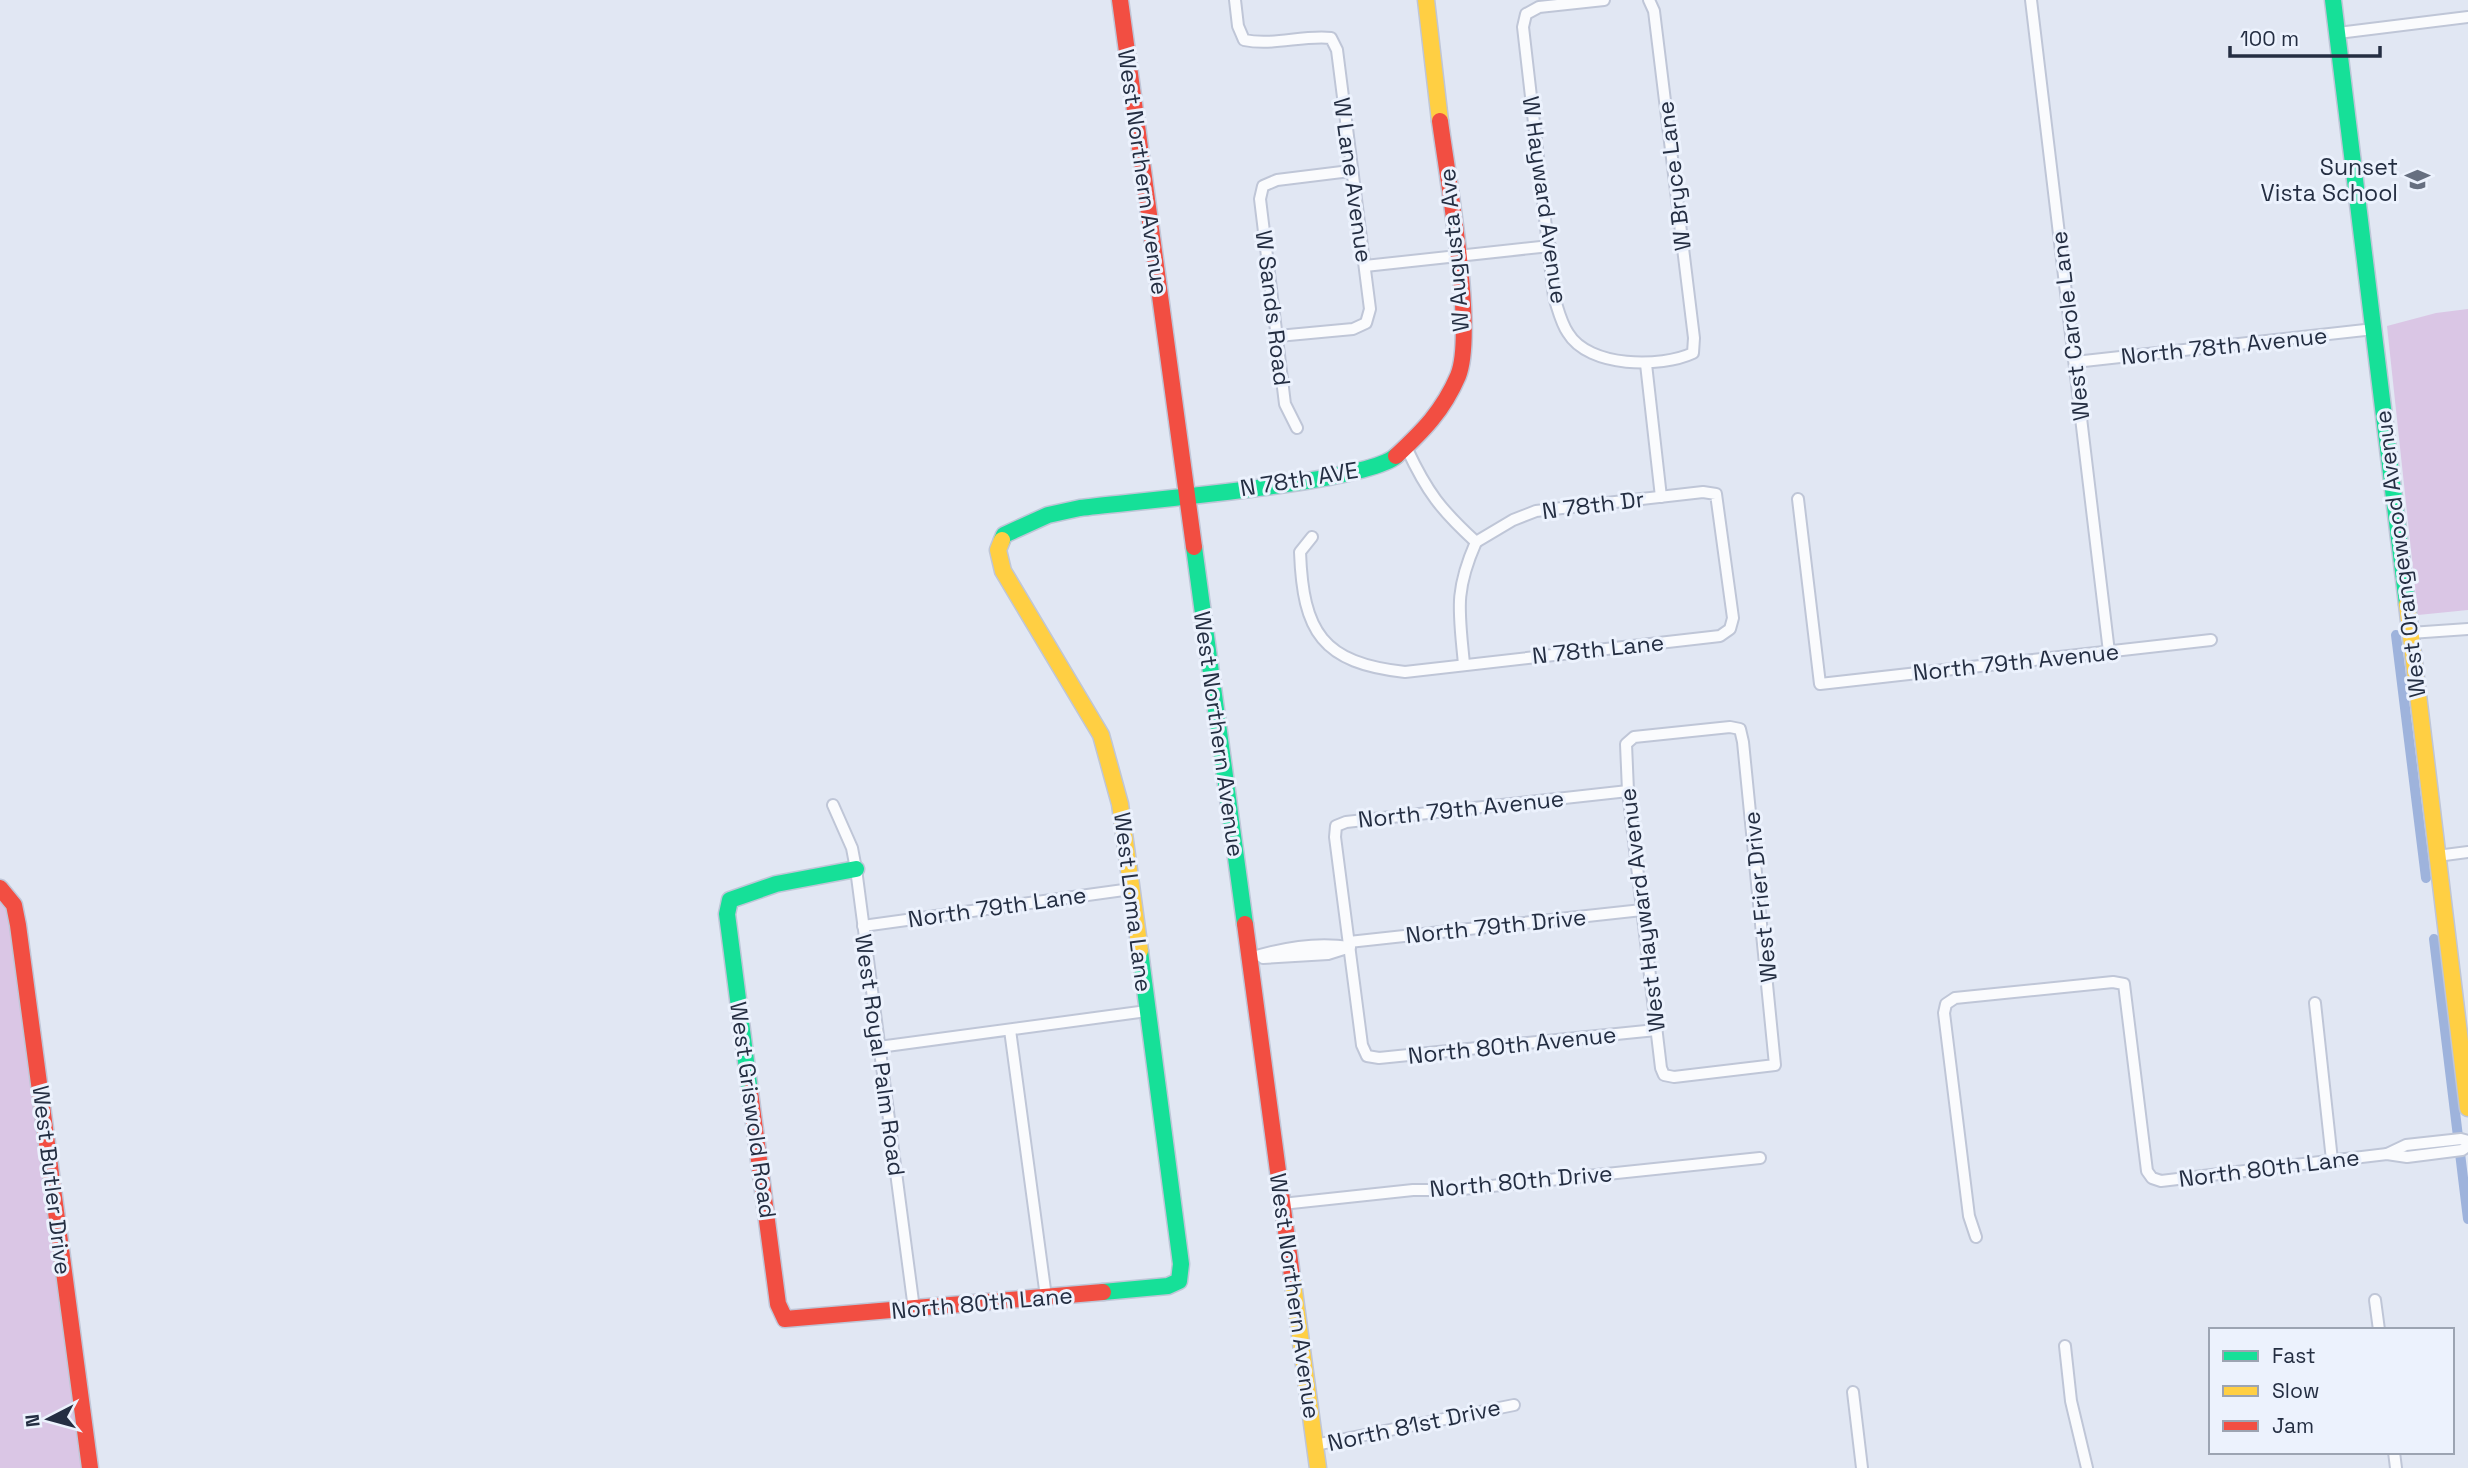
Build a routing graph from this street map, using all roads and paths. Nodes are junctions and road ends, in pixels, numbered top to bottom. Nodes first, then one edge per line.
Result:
1 (1120, 0) edge
2 (1235, 0) edge
3 (1426, 0) edge
4 (1604, 0) edge
5 (1649, 0) edge
6 (2031, 0) edge
7 (2333, 0) edge
8 (1591, 1) edge
9 (2468, 17) edge
10 (2337, 33) junction
11 (1350, 171) junction
12 (1550, 246) junction
13 (1458, 257) junction
14 (1365, 266) junction
15 (2374, 329) junction
16 (1278, 336) junction
17 (1693, 353) joint
18 (2075, 362) junction
19 (1646, 364) junction
20 (1297, 428) dead end
21 (1407, 449) junction
22 (1186, 495) junction
23 (1661, 497) junction
24 (1798, 499) dead end
25 (1312, 537) dead end
26 (1476, 542) junction
27 (1730, 629) joint
28 (2468, 629) edge
29 (2410, 633) junction
30 (2211, 640) dead end
31 (2109, 652) junction
32 (1464, 664) junction
33 (1626, 744) joint
34 (1628, 791) junction
35 (833, 805) dead end
36 (2468, 852) edge
37 (2437, 856) junction
38 (856, 869) junction
39 (1131, 889) junction
40 (4, 890) edge
41 (1642, 910) junction
42 (863, 926) junction
43 (1349, 944) junction
44 (1250, 958) junction
45 (2315, 1003) dead end
46 (1147, 1010) junction
47 (1010, 1030) junction
48 (1656, 1030) junction
49 (2465, 1040) edge
50 (879, 1047) junction
51 (1664, 1075) joint
52 (2468, 1108) edge
53 (2462, 1144) edge
54 (1760, 1158) dead end
55 (2332, 1160) junction
56 (1282, 1204) junction
57 (1976, 1237) dead end
58 (1179, 1281) joint
59 (1046, 1297) junction
60 (2375, 1300) dead end
61 (914, 1309) junction
62 (785, 1319) joint
63 (2379, 1328) edge
64 (2064, 1346) dead end
65 (1853, 1392) dead end
66 (1514, 1405) dead end
67 (1315, 1446) junction
68 (90, 1468) edge
69 (1318, 1468) edge
70 (1862, 1468) edge
71 (2087, 1468) edge

1 - 22 street, West Northern Avenue
2 - 11 street, W Lane Avenue
3 - 13 street, W Augusta Ave
4 - 8 street
5 - 17 street, W Bryce Lane
6 - 18 street, West Carole Lane
7 - 10 street, West Orangewood Avenue
8 - 12 street, W Hayward Avenue
9 - 10 street
10 - 15 street, West Orangewood Avenue
11 - 14 street, W Lane Avenue
11 - 16 street, W Sands Road
12 - 13 street
12 - 19 street, W Hayward Avenue
13 - 14 street
13 - 21 street, W Augusta Ave
14 - 16 street, W Lane Avenue
15 - 18 street, North 78th Avenue
15 - 29 street, West Orangewood Avenue
16 - 20 street, W Sands Road
17 - 19 street, W Hayward Avenue
18 - 31 street, West Carole Lane
19 - 23 street
21 - 22 street, N 78th AVE
21 - 26 street
22 - 39 street, West Loma Lane
22 - 44 street, West Northern Avenue
23 - 26 street, N 78th Dr
23 - 27 street, N 78th Dr
24 - 31 street, North 79th Avenue
25 - 32 street
26 - 32 street
27 - 32 street, N 78th Lane
28 - 29 street
29 - 37 street, West Orangewood Avenue
30 - 31 street, North 79th Avenue
33 - 34 street, West Hayward Avenue
33 - 51 street, West Frier Drive
34 - 41 street, West Hayward Avenue
34 - 43 street, North 79th Avenue
35 - 38 street, West Royal Palm Road
36 - 37 street
37 - 49 street, West Orangewood Avenue
38 - 42 street, West Royal Palm Road
38 - 62 street, West Griswold Road
39 - 42 street, North 79th Lane
39 - 46 street, West Loma Lane
40 - 68 street, West Butler Drive
41 - 43 street, North 79th Drive
41 - 48 street, West Hayward Avenue
42 - 50 street, West Royal Palm Road
43 - 44 street, North 79th Drive
43 - 48 street, North 80th Avenue
44 - 56 street, West Northern Avenue
45 - 55 street
46 - 47 street
46 - 58 street, West Loma Lane
47 - 50 street
47 - 59 street
48 - 51 street, West Hayward Avenue
49 - 52 street, West Orangewood Avenue
50 - 61 street, West Royal Palm Road
53 - 55 street, North 80th Lane
54 - 56 street, North 80th Drive
55 - 57 street, North 80th Lane
56 - 67 street, West Northern Avenue
58 - 59 street, North 80th Lane
59 - 61 street, North 80th Lane
60 - 63 street
61 - 62 street, North 80th Lane
64 - 71 street
65 - 70 street
66 - 67 street, North 81st Drive
67 - 69 street, West Northern Avenue

